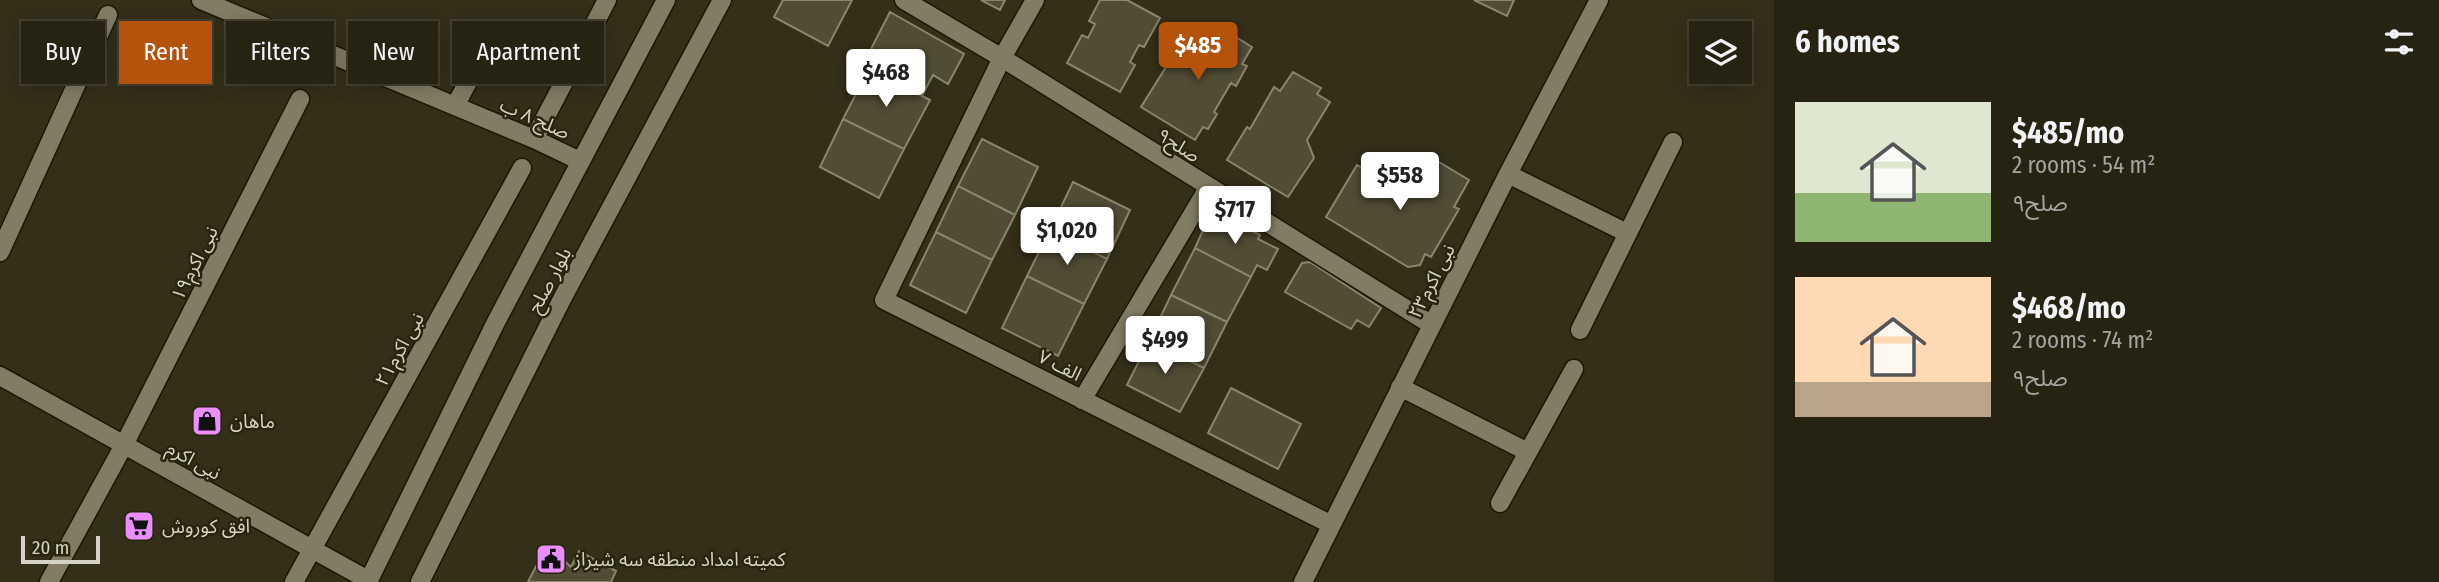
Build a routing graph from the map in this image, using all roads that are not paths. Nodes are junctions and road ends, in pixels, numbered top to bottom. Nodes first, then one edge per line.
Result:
1 (201, 0) edge
2 (607, 0) edge
3 (666, 0) edge
4 (722, 0) edge
5 (904, 0) edge
6 (1035, 0) edge
7 (1600, 0) edge
8 (108, 15) dead end
9 (1002, 58) junction
10 (467, 84) edge
11 (300, 99) dead end
12 (455, 106) junction
13 (534, 139) junction
14 (1673, 142) dead end
15 (580, 161) junction
16 (522, 169) dead end
17 (1508, 174) junction
18 (1208, 188) junction
19 (1627, 233) junction
20 (0, 251) edge
21 (1432, 325) junction
22 (1580, 330) dead end
23 (1574, 369) dead end
24 (0, 376) edge
25 (1400, 387) junction
26 (1083, 400) junction
27 (124, 445) junction
28 (1528, 452) junction
29 (1500, 503) dead end
30 (1330, 524) junction
31 (312, 549) junction
32 (368, 581) edge
33 (49, 582) edge
34 (294, 582) edge
35 (420, 582) edge
36 (1303, 582) edge

1 - 12 street, صلح ۸ ب
2 - 13 street
3 - 15 street, بلوار صلح
4 - 35 street, بلوار صلح
5 - 9 street, صلح۹
6 - 9 street
7 - 17 street, نبی اکرم۲۳
8 - 20 street
9 - 18 street, صلح۹
9 - 26 street, ۷ الف
10 - 12 street
11 - 27 street, نبی اکرم۱۹
12 - 13 street, صلح ۸ ب
13 - 15 street, صلح ۸ ب
14 - 19 street
15 - 32 street, بلوار صلح
16 - 31 street, نبی اکرم۲۱
17 - 19 street
17 - 21 street, نبی اکرم۲۳
18 - 21 street, صلح۹
18 - 26 street
19 - 22 street
21 - 25 street, نبی اکرم۲۳
23 - 28 street
24 - 27 street, نبی اکرم
25 - 28 street
25 - 30 street, نبی اکرم۲۳
26 - 30 street, ۷ الف
27 - 31 street, نبی اکرم
27 - 33 street, نبی اکرم۱۹
28 - 29 street
30 - 36 street, نبی اکرم۲۳
31 - 32 street, نبی اکرم
31 - 34 street, نبی اکرم۲۱

